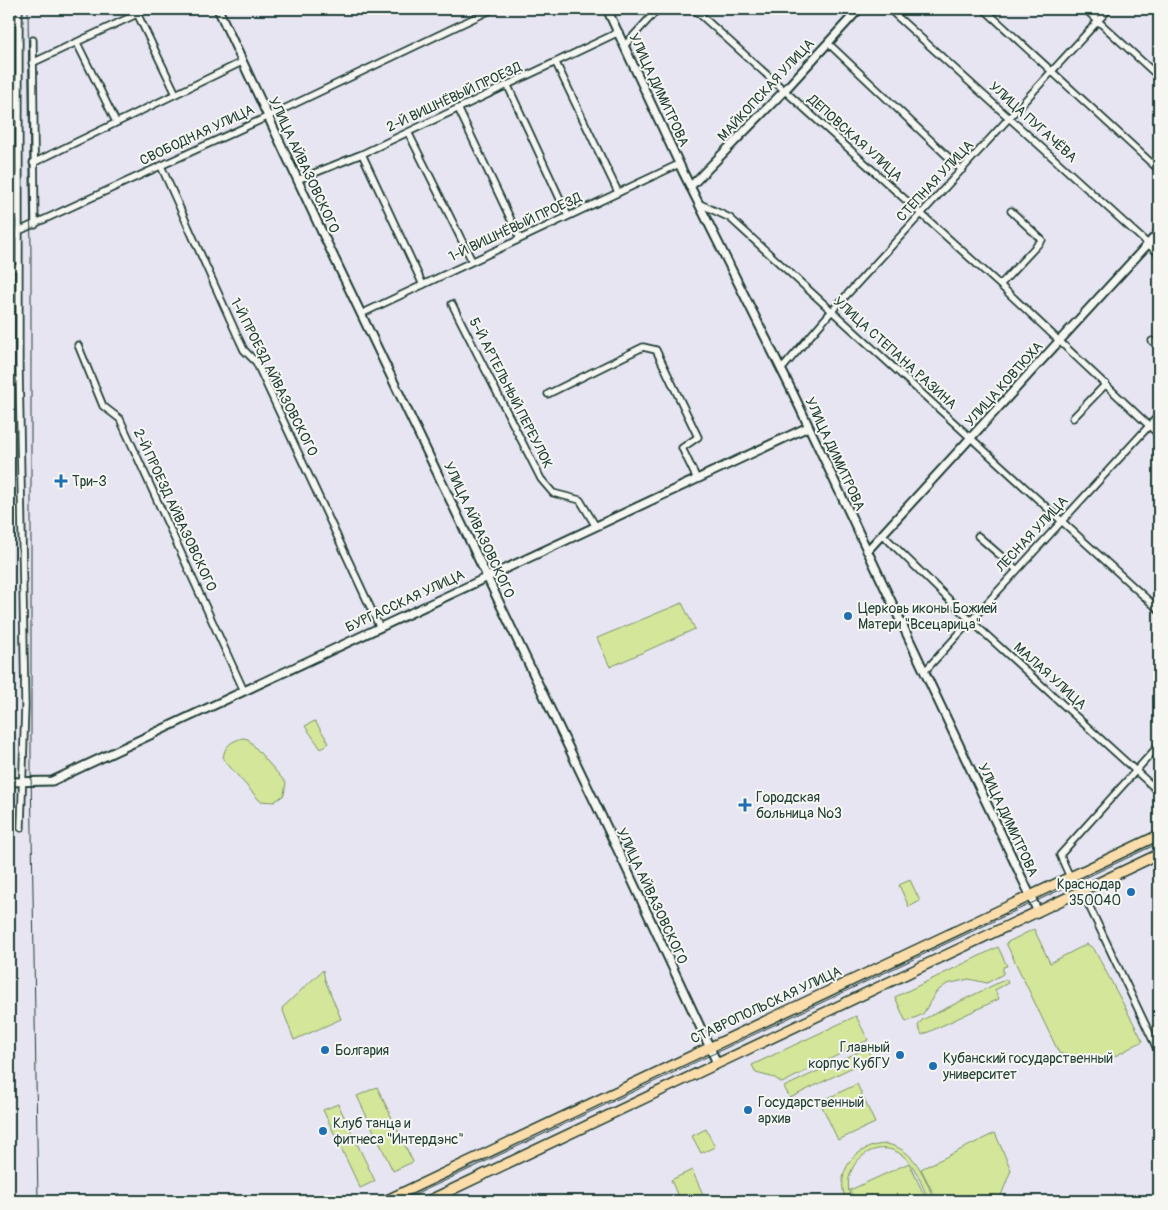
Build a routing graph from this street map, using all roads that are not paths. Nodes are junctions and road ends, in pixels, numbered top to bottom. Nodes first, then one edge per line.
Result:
1 (19, 9) edge
2 (218, 9) edge
3 (493, 9) edge
4 (607, 9) edge
5 (658, 9) edge
6 (694, 9) edge
7 (859, 9) edge
8 (889, 9) edge
9 (984, 9) edge
10 (1085, 9) edge
11 (1109, 9) edge
12 (136, 12) edge
13 (1098, 20) junction
14 (619, 32) junction
15 (33, 40) dead end
16 (76, 43) junction
17 (828, 43) junction
18 (625, 45) junction
19 (242, 62) junction
20 (32, 63) junction
21 (556, 63) junction
22 (1051, 72) junction
23 (1159, 77) edge
24 (508, 86) junction
25 (784, 90) junction
26 (176, 94) junction
27 (458, 108) junction
28 (267, 117) junction
29 (1010, 118) junction
30 (116, 122) junction
31 (408, 132) junction
32 (362, 154) junction
33 (33, 163) junction
34 (679, 164) junction
35 (161, 166) junction
36 (962, 170) junction
37 (1159, 170) edge
38 (297, 180) junction
39 (690, 187) junction
40 (618, 192) junction
41 (698, 203) junction
42 (1011, 212) dead end
43 (922, 213) junction
44 (568, 216) junction
45 (35, 225) junction
46 (19, 231) junction
47 (1159, 232) edge
48 (520, 239) junction
49 (1149, 244) junction
50 (1159, 254) edge
51 (472, 261) junction
52 (9, 268) edge
53 (19, 268) junction
54 (423, 285) junction
55 (1000, 285) junction
56 (452, 304) dead end
57 (831, 312) junction
58 (362, 314) junction
59 (1060, 341) junction
60 (1152, 341) dead end
61 (78, 345) dead end
62 (1159, 347) edge
63 (782, 370) junction
64 (1106, 384) junction
65 (548, 394) dead end
66 (1159, 415) edge
67 (1073, 418) dead end
68 (1149, 426) junction
69 (808, 427) junction
70 (1159, 435) edge
71 (972, 438) junction
72 (696, 477) junction
73 (1061, 522) junction
74 (595, 526) junction
75 (882, 535) junction
76 (978, 536) dead end
77 (867, 551) junction
78 (1017, 570) junction
79 (487, 576) junction
80 (1159, 610) edge
81 (970, 620) junction
82 (379, 626) junction
83 (924, 672) junction
84 (244, 690) junction
85 (1159, 745) edge
86 (1136, 770) junction
87 (9, 782) edge
88 (21, 782) junction
89 (1159, 792) edge
90 (21, 828) dead end
91 (1159, 835) edge
92 (1159, 854) edge
93 (1070, 877) junction
94 (1082, 891) junction
95 (1030, 896) junction
96 (1038, 912) junction
97 (709, 1048) junction
98 (1159, 1053) edge
99 (716, 1063) junction
100 (385, 1201) edge
101 (428, 1201) edge

1 - 46 street
2 - 19 street, УЛИЦА АЙВАЗОВСКОГО
3 - 28 street, СВОБОДНАЯ УЛИЦА
4 - 14 street, УЛИЦА ДИМИТРОВА
5 - 18 street
6 - 25 street, ДЕПОВСКАЯ УЛИЦА
7 - 17 street, МАЙКОПСКАЯ УЛИЦА
8 - 29 street, УЛИЦА ПУГАЧЁВА
9 - 22 street
10 - 13 street
11 - 13 street, СТЕПНАЯ УЛИЦА
12 - 16 street
12 - 26 street
13 - 22 street, СТЕПНАЯ УЛИЦА
13 - 23 street
14 - 18 street, УЛИЦА ДИМИТРОВА
14 - 21 street, 2-Й ВИШНЁВЫЙ ПРОЕЗД
15 - 20 street
16 - 20 street
16 - 30 street
17 - 25 street, МАЙКОПСКАЯ УЛИЦА
17 - 36 street
18 - 34 street, УЛИЦА ДИМИТРОВА
19 - 26 street
19 - 28 street, УЛИЦА АЙВАЗОВСКОГО
20 - 33 street
21 - 24 street, 2-Й ВИШНЁВЫЙ ПРОЕЗД
21 - 40 street
22 - 29 street, СТЕПНАЯ УЛИЦА
22 - 37 street
24 - 27 street, 2-Й ВИШНЁВЫЙ ПРОЕЗД
24 - 44 street
25 - 39 street, МАЙКОПСКАЯ УЛИЦА
25 - 43 street, ДЕПОВСКАЯ УЛИЦА
26 - 30 street
27 - 31 street, 2-Й ВИШНЁВЫЙ ПРОЕЗД
27 - 48 street
28 - 35 street, СВОБОДНАЯ УЛИЦА
28 - 38 street, УЛИЦА АЙВАЗОВСКОГО
29 - 36 street, СТЕПНАЯ УЛИЦА
29 - 49 street, УЛИЦА ПУГАЧЁВА
30 - 33 street
31 - 32 street, 2-Й ВИШНЁВЫЙ ПРОЕЗД
31 - 51 street
32 - 38 street, 2-Й ВИШНЁВЫЙ ПРОЕЗД
32 - 54 street
33 - 45 street
34 - 39 street, УЛИЦА ДИМИТРОВА
34 - 40 street, 1-Й ВИШНЁВЫЙ ПРОЕЗД
35 - 45 street, СВОБОДНАЯ УЛИЦА
35 - 82 street, 1-Й ПРОЕЗД АЙВАЗОВСКОГО
36 - 43 street, СТЕПНАЯ УЛИЦА
38 - 58 street, УЛИЦА АЙВАЗОВСКОГО
39 - 41 street, УЛИЦА ДИМИТРОВА
40 - 44 street, 1-Й ВИШНЁВЫЙ ПРОЕЗД
41 - 57 street, УЛИЦА СТЕПАНА РАЗИНА
41 - 63 street, УЛИЦА ДИМИТРОВА
42 - 55 street
43 - 55 street, ДЕПОВСКАЯ УЛИЦА
43 - 57 street, СТЕПНАЯ УЛИЦА
44 - 48 street, 1-Й ВИШНЁВЫЙ ПРОЕЗД
45 - 46 street, СВОБОДНАЯ УЛИЦА
46 - 53 street
47 - 49 street, УЛИЦА КОВТЮХА
48 - 51 street, 1-Й ВИШНЁВЫЙ ПРОЕЗД
49 - 50 street, УЛИЦА ПУГАЧЁВА
49 - 59 street, УЛИЦА КОВТЮХА
51 - 54 street, 1-Й ВИШНЁВЫЙ ПРОЕЗД
52 - 53 street
53 - 88 street
54 - 58 street, 1-Й ВИШНЁВЫЙ ПРОЕЗД
55 - 59 street, ДЕПОВСКАЯ УЛИЦА
56 - 74 street, 5-Й АРТЕЛЬНЫЙ ПЕРЕУЛОК
57 - 63 street, СТЕПНАЯ УЛИЦА
57 - 71 street, УЛИЦА СТЕПАНА РАЗИНА
58 - 79 street, УЛИЦА АЙВАЗОВСКОГО
59 - 64 street, ДЕПОВСКАЯ УЛИЦА
59 - 71 street, УЛИЦА КОВТЮХА
60 - 62 street
61 - 84 street, 2-Й ПРОЕЗД АЙВАЗОВСКОГО
63 - 69 street, УЛИЦА ДИМИТРОВА
64 - 67 street
64 - 68 street, ДЕПОВСКАЯ УЛИЦА
65 - 72 street
66 - 68 street, ЛЕСНАЯ УЛИЦА
68 - 70 street, ДЕПОВСКАЯ УЛИЦА
68 - 73 street, ЛЕСНАЯ УЛИЦА
69 - 72 street, БУРГАССКАЯ УЛИЦА
69 - 77 street, УЛИЦА ДИМИТРОВА
71 - 73 street, УЛИЦА СТЕПАНА РАЗИНА
71 - 75 street, УЛИЦА КОВТЮХА
72 - 74 street, БУРГАССКАЯ УЛИЦА
73 - 78 street, ЛЕСНАЯ УЛИЦА
73 - 80 street, УЛИЦА СТЕПАНА РАЗИНА
74 - 79 street, БУРГАССКАЯ УЛИЦА
75 - 77 street, УЛИЦА КОВТЮХА
75 - 81 street, МАЛАЯ УЛИЦА
76 - 78 street
77 - 83 street, УЛИЦА ДИМИТРОВА
78 - 81 street, ЛЕСНАЯ УЛИЦА
79 - 82 street, БУРГАССКАЯ УЛИЦА
79 - 97 street, УЛИЦА АЙВАЗОВСКОГО
81 - 83 street, ЛЕСНАЯ УЛИЦА
81 - 86 street, МАЛАЯ УЛИЦА
82 - 84 street, БУРГАССКАЯ УЛИЦА
83 - 95 street, УЛИЦА ДИМИТРОВА
84 - 88 street, БУРГАССКАЯ УЛИЦА
85 - 86 street
86 - 89 street, МАЛАЯ УЛИЦА
86 - 93 street
87 - 88 street, БУРГАССКАЯ УЛИЦА
88 - 90 street
91 - 93 main road, СТАВРОПОЛЬСКАЯ УЛИЦА
92 - 94 main road
93 - 95 main road, СТАВРОПОЛЬСКАЯ УЛИЦА
94 - 96 main road
94 - 98 street
95 - 96 street, УЛИЦА ДИМИТРОВА
95 - 97 main road, СТАВРОПОЛЬСКАЯ УЛИЦА
96 - 99 main road
97 - 99 street, УЛИЦА АЙВАЗОВСКОГО
97 - 100 main road, СТАВРОПОЛЬСКАЯ УЛИЦА
99 - 101 main road

